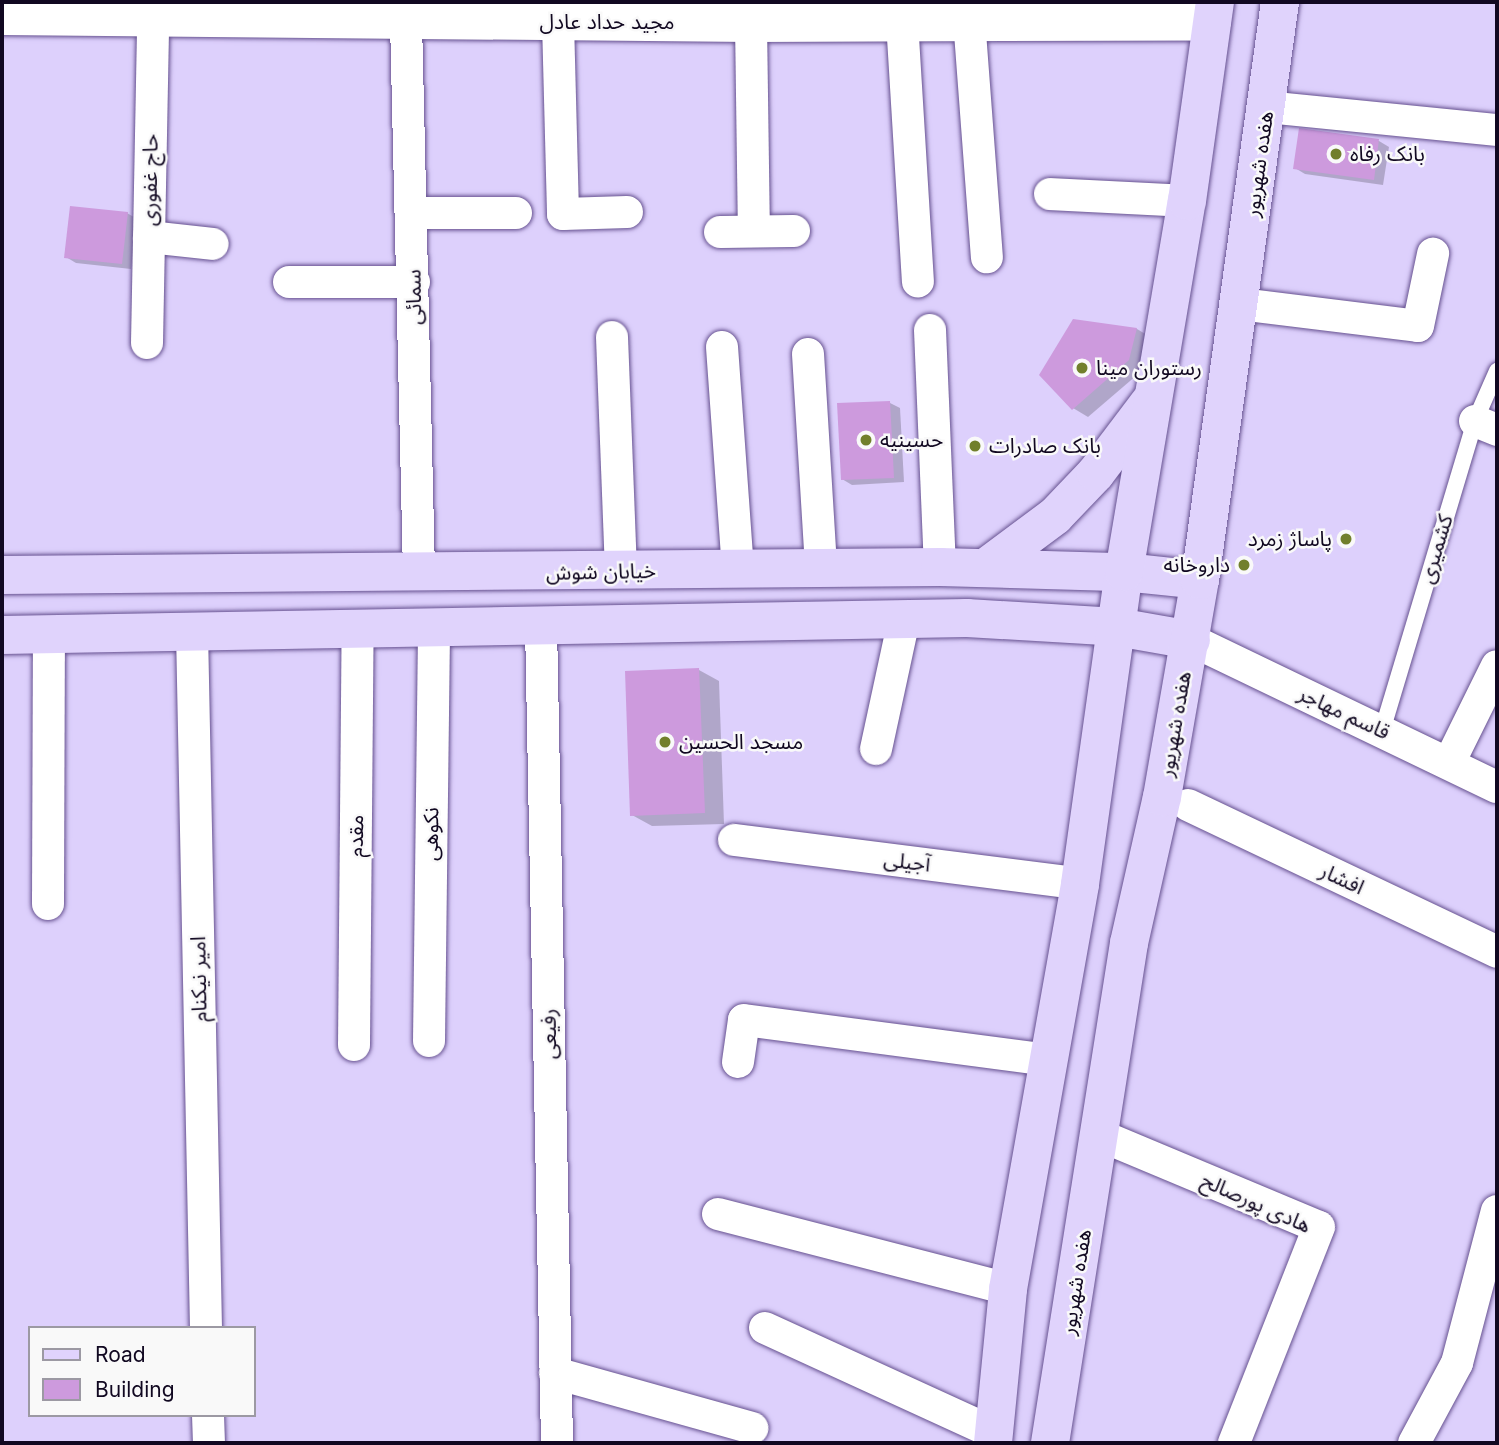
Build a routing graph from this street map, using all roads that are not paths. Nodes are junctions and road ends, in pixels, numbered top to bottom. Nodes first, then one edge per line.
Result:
1 (1280, 2) edge
2 (93, 10) edge
3 (276, 10) edge
4 (1214, 11) edge
5 (387, 13) edge
6 (2, 16) edge
7 (153, 17) junction
8 (968, 19) junction
9 (902, 20) junction
10 (558, 22) junction
11 (751, 23) junction
12 (1266, 107) junction
13 (1497, 130) edge
14 (1051, 194) dead end
15 (1187, 201) junction
16 (627, 212) dead end
17 (411, 213) junction
18 (516, 213) dead end
19 (754, 231) junction
20 (794, 231) dead end
21 (720, 232) dead end
22 (149, 237) junction
23 (213, 244) dead end
24 (1433, 254) dead end
25 (987, 257) dead end
26 (289, 282) dead end
27 (414, 282) junction
28 (918, 282) dead end
29 (1240, 304) junction
30 (930, 330) dead end
31 (612, 337) dead end
32 (147, 344) dead end
33 (722, 347) dead end
34 (807, 354) dead end
35 (1497, 370) edge
36 (1156, 393) junction
37 (1486, 425) edge
38 (940, 567) junction
39 (985, 568) junction
40 (821, 569) junction
41 (738, 570) junction
42 (621, 572) junction
43 (1124, 572) junction
44 (419, 574) junction
45 (2, 575) edge
46 (1200, 580) junction
47 (904, 619) junction
48 (541, 625) junction
49 (434, 627) junction
50 (1116, 627) junction
51 (358, 628) junction
52 (192, 631) junction
53 (2, 635) edge
54 (49, 635) junction
55 (1191, 640) junction
56 (1497, 666) edge
57 (1382, 731) junction
58 (876, 749) dead end
59 (1449, 764) junction
60 (1497, 787) edge
61 (1188, 805) dead end
62 (734, 840) dead end
63 (1080, 884) junction
64 (48, 904) dead end
65 (1497, 952) edge
66 (429, 1041) dead end
67 (354, 1045) dead end
68 (1049, 1060) junction
69 (738, 1062) dead end
70 (1099, 1135) junction
71 (1497, 1211) edge
72 (718, 1214) dead end
73 (1008, 1289) junction
74 (206, 1326) edge
75 (765, 1328) dead end
76 (555, 1373) junction
77 (208, 1417) edge
78 (752, 1428) dead end
79 (993, 1438) edge
80 (209, 1443) edge
81 (557, 1443) edge
82 (1050, 1443) edge
83 (1234, 1443) edge
84 (1414, 1443) edge

1 - 12 main road, هفده شهریور
2 - 6 street, مجید حداد عادل
2 - 7 street, مجید حداد عادل
3 - 5 street, مجید حداد عادل
3 - 7 street, مجید حداد عادل
4 - 8 street, مجید حداد عادل
4 - 15 main road
5 - 10 street, مجید حداد عادل
5 - 17 street, سمائی
7 - 22 street, حاج غفوری
8 - 9 street, مجید حداد عادل
8 - 25 street
9 - 11 street, مجید حداد عادل
9 - 28 street
10 - 11 street, مجید حداد عادل
10 - 16 street
11 - 19 street
12 - 13 street
12 - 29 main road, هفده شهریور
14 - 15 street
15 - 36 main road
17 - 18 street
17 - 27 street, سمائی
19 - 20 street
19 - 21 street
22 - 23 street
22 - 32 street, حاج غفوری
24 - 29 street
26 - 27 street
27 - 44 street, سمائی
29 - 46 main road, هفده شهریور
30 - 38 street
31 - 42 street
33 - 41 street
34 - 40 street
35 - 37 lane, کشمیری
36 - 39 main road
36 - 43 main road
37 - 57 lane, کشمیری
38 - 39 main road, خیابان شوش
38 - 40 main road, خیابان شوش
39 - 43 main road, خیابان شوش
40 - 41 main road, خیابان شوش
41 - 42 main road, خیابان شوش
42 - 44 main road, خیابان شوش
43 - 46 main road, خیابان شوش
43 - 50 main road
44 - 45 main road, خیابان شوش
46 - 55 main road, هفده شهریور
47 - 48 main road
47 - 50 main road
47 - 58 street
48 - 49 main road
48 - 76 street, رفیعی
49 - 51 main road
49 - 66 street, نکوهی
50 - 55 main road
50 - 63 main road
51 - 52 main road
51 - 67 street, مقدم
52 - 54 main road
52 - 74 street, امیر نیکنام
53 - 54 main road
54 - 64 street
55 - 57 street, قاسم مهاجر
55 - 70 main road, هفده شهریور
56 - 59 street
57 - 59 street, قاسم مهاجر
59 - 60 street, قاسم مهاجر
61 - 65 street, افشار
62 - 63 street, آجیلی
63 - 68 main road
68 - 69 street
68 - 73 main road
70 - 82 main road, هفده شهریور
70 - 83 street, هادی پورصالح
71 - 84 street
72 - 73 street
73 - 79 main road
75 - 79 street
76 - 78 street
76 - 81 street, رفیعی
77 - 80 street

